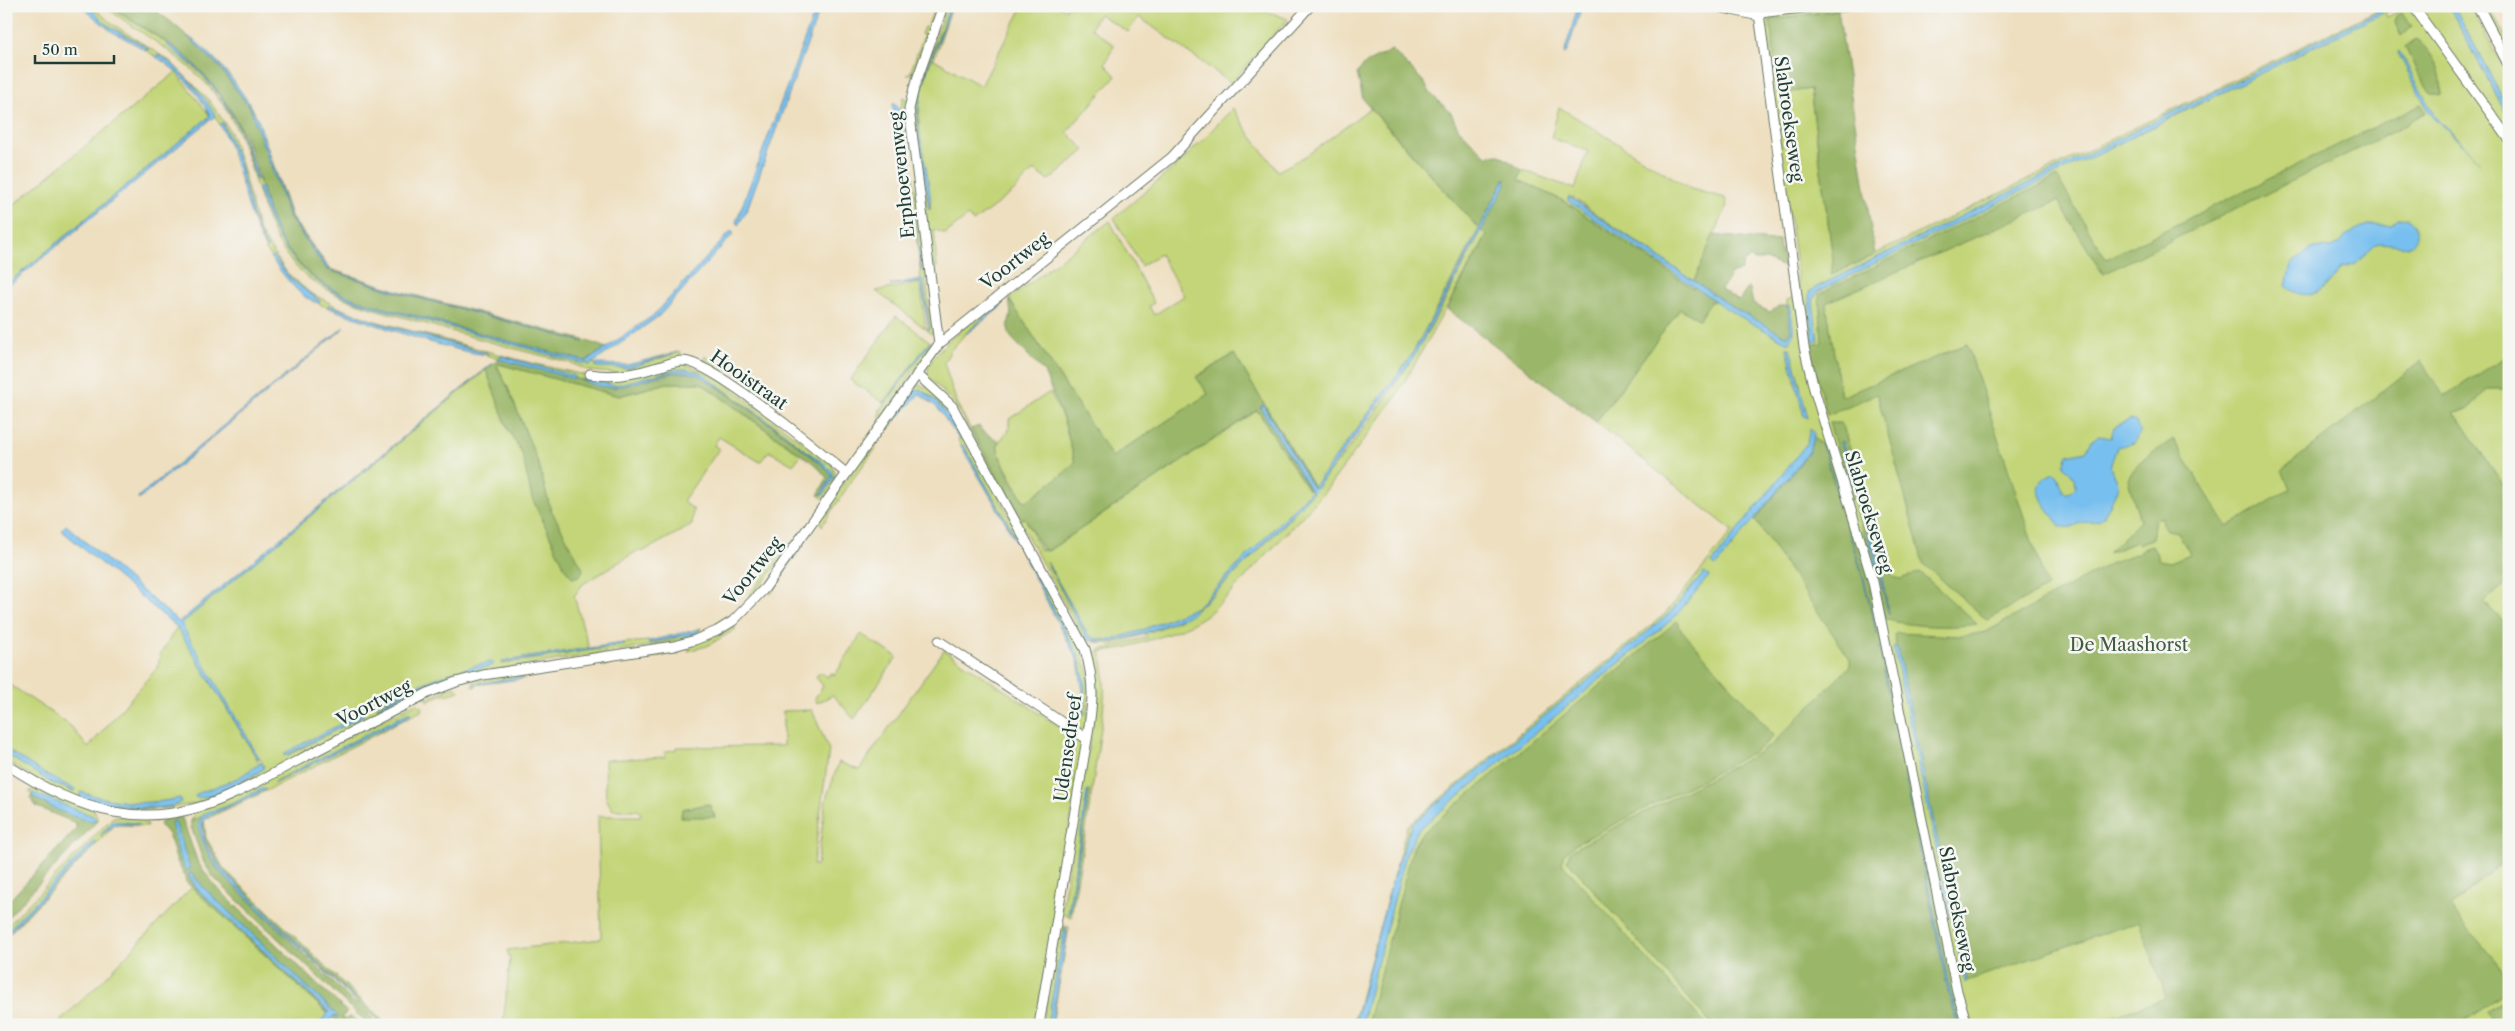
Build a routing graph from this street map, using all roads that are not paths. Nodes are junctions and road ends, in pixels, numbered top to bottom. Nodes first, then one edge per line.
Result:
1 (944, 6) edge
2 (1310, 6) edge
3 (1714, 6) edge
4 (1820, 6) edge
5 (2413, 6) edge
6 (2478, 6) edge
7 (1758, 12) edge
8 (2509, 65) edge
9 (2509, 139) edge
10 (939, 344) junction
11 (590, 374) dead end
12 (917, 374) junction
13 (846, 473) junction
14 (939, 641) dead end
15 (1087, 739) junction
16 (6, 764) edge
17 (1039, 1025) edge
18 (1967, 1025) edge

1 - 10 street, Erphoevenweg
2 - 10 street, Voortweg
3 - 7 street
4 - 7 street
5 - 9 street
6 - 8 street
7 - 18 street, Slabroekseweg
10 - 12 street, Voortweg
11 - 13 street, Hooistraat
12 - 13 street, Voortweg
12 - 15 street, Udensedreef
13 - 16 street, Voortweg
14 - 15 street
15 - 17 street, Udensedreef

